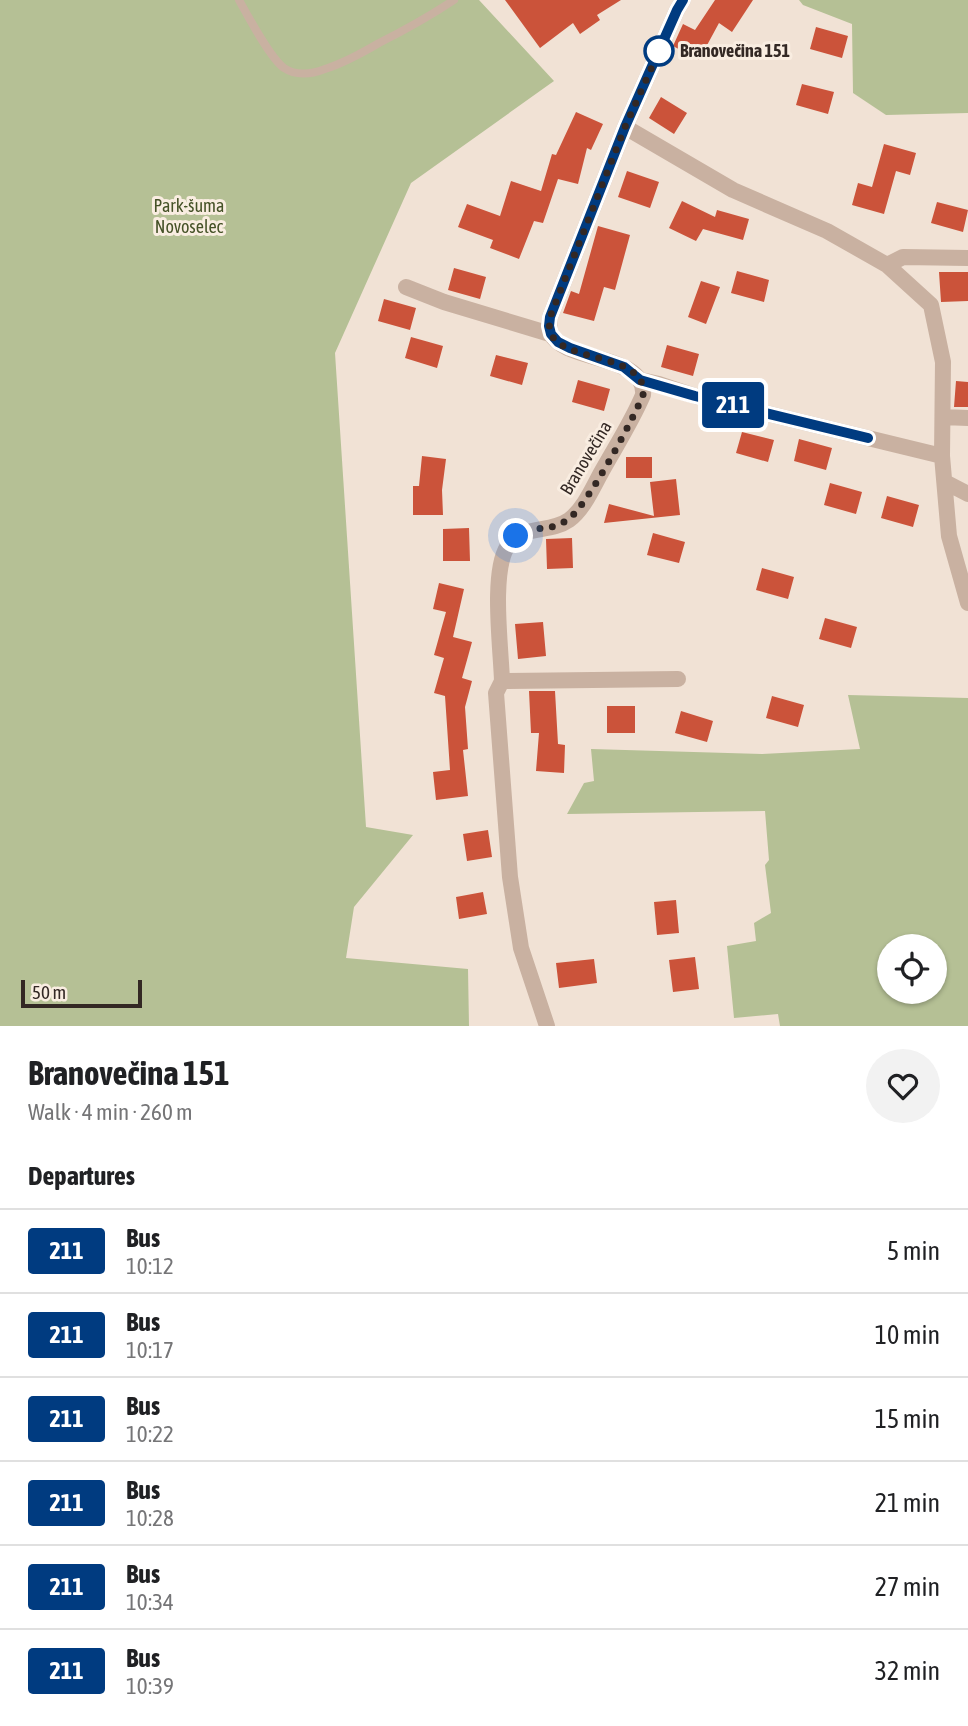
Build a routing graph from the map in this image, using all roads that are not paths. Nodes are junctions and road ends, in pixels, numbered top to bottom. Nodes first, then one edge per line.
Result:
1 (239, 0) edge
2 (454, 0) edge
3 (683, 0) edge
4 (625, 127) junction
5 (968, 258) edge
6 (887, 265) junction
7 (406, 287) dead end
8 (551, 334) junction
9 (640, 380) junction
10 (943, 417) junction
11 (968, 418) edge
12 (943, 456) junction
13 (945, 482) junction
14 (968, 494) edge
15 (968, 603) edge
16 (678, 679) dead end
17 (502, 681) junction
18 (547, 1026) edge

1 - 2 lane
3 - 4 street
4 - 6 street
4 - 8 street
5 - 6 street
6 - 10 street
7 - 8 street
8 - 9 street
9 - 12 street
9 - 17 street, Branovečina
10 - 11 street
10 - 12 street
12 - 13 street
13 - 14 street
13 - 15 street
16 - 17 street
17 - 18 street, Branovečina

